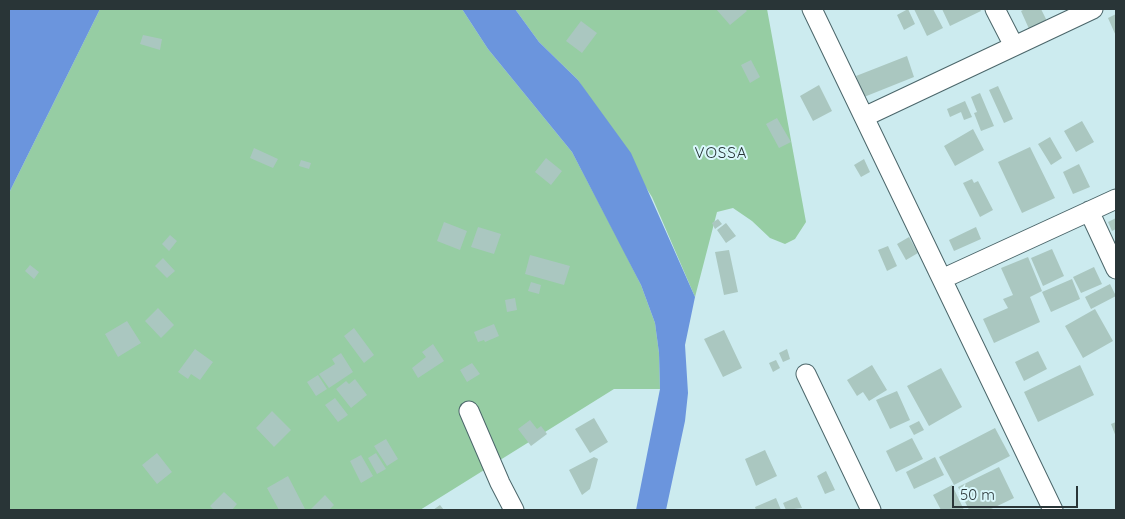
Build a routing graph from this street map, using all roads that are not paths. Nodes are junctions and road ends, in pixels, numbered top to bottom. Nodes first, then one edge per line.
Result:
1 (812, 9) edge
2 (995, 9) edge
3 (1093, 9) edge
4 (1014, 46) junction
5 (864, 117) junction
6 (1116, 198) edge
7 (1089, 211) junction
8 (1116, 269) edge
9 (942, 279) junction
10 (806, 374) dead end
11 (469, 411) dead end
12 (514, 510) edge
13 (871, 510) edge
14 (1054, 510) edge

1 - 5 street
2 - 4 street
3 - 4 street
4 - 5 street
5 - 9 street
6 - 7 street
7 - 8 street
7 - 9 street
9 - 14 street
10 - 13 street
11 - 12 street

